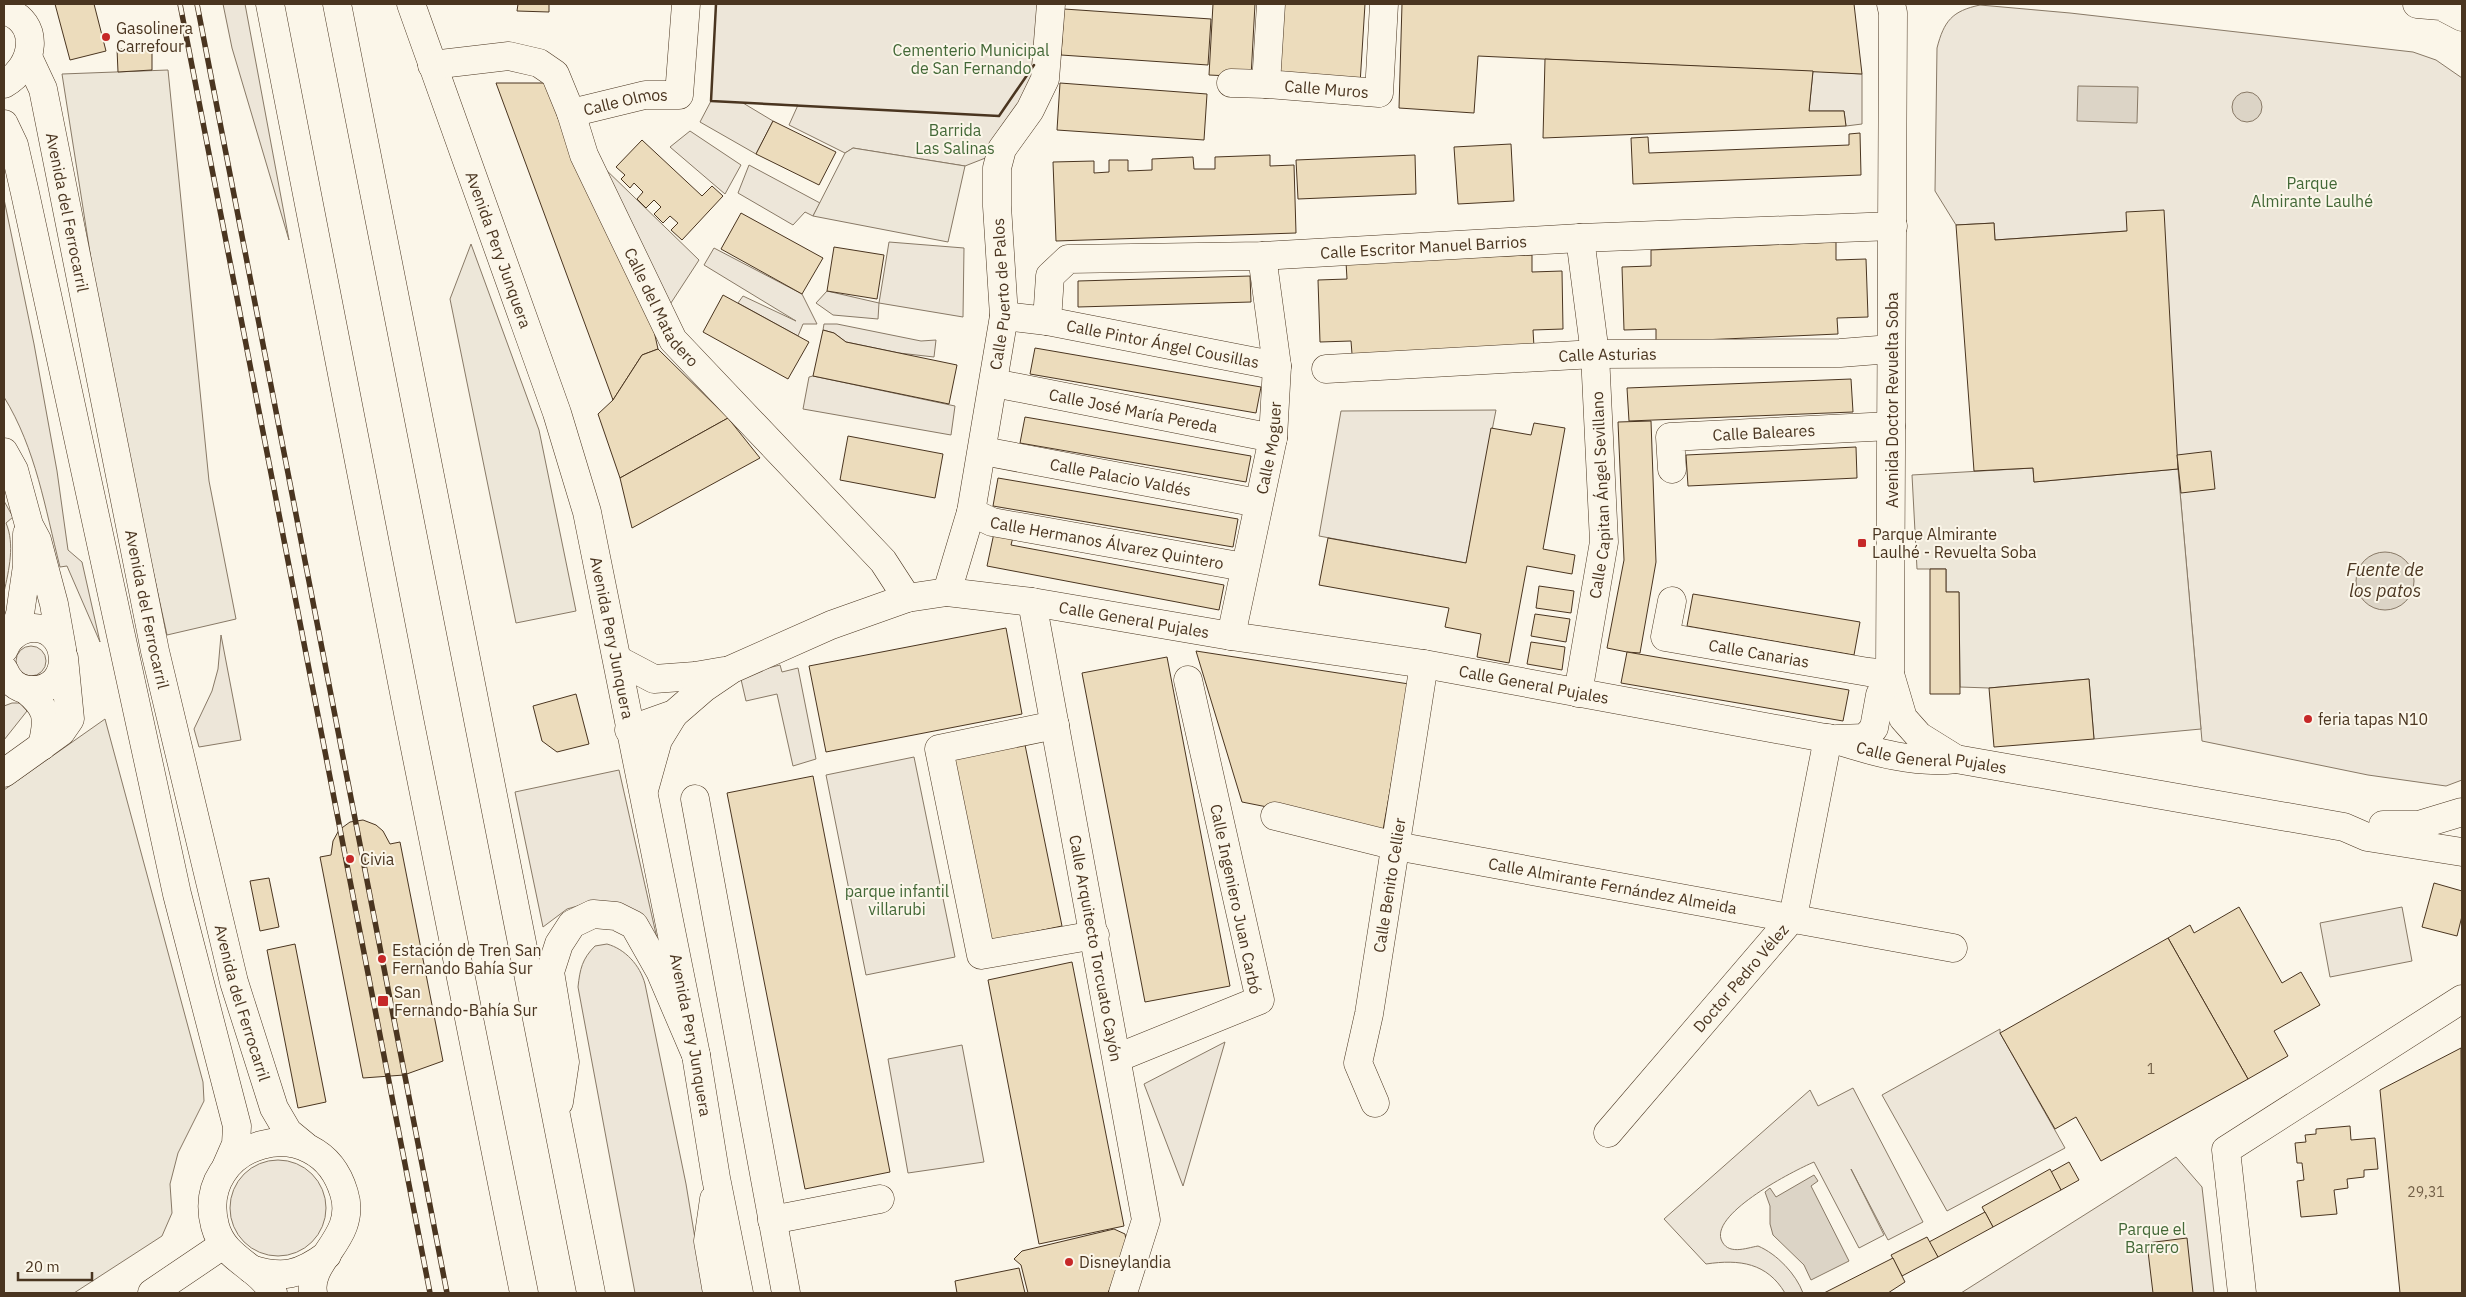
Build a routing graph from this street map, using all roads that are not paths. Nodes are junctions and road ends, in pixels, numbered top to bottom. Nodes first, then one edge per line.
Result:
1 (270, 4) edge
2 (337, 4) edge
3 (411, 4) edge
4 (686, 4) edge
5 (1051, 4) edge
6 (1271, 4) edge
7 (1384, 4) edge
8 (1895, 7) edge
9 (13, 11) edge
10 (28, 57) junction
11 (432, 65) junction
12 (1231, 83) dead end
13 (4, 84) edge
14 (1266, 84) junction
15 (572, 113) junction
16 (4, 124) edge
17 (1893, 226) junction
18 (1580, 238) junction
19 (1262, 256) junction
20 (1004, 316) junction
21 (1047, 321) junction
22 (1891, 349) junction
23 (1595, 354) junction
24 (1277, 366) junction
25 (1326, 369) dead end
26 (994, 383) junction
27 (1891, 426) junction
28 (1272, 438) junction
29 (982, 451) junction
30 (4, 452) edge
31 (1672, 469) dead end
32 (1258, 503) junction
33 (971, 512) junction
34 (29, 526) junction
35 (1244, 568) junction
36 (947, 592) junction
37 (907, 598) junction
38 (1672, 601) dead end
39 (1032, 602) junction
40 (1231, 636) junction
41 (8, 642) edge
42 (63, 654) junction
43 (618, 660) junction
44 (1424, 664) junction
45 (732, 669) junction
46 (4, 670) edge
47 (1890, 674) junction
48 (695, 676) junction
49 (1188, 680) dead end
50 (26, 690) junction
51 (1578, 693) junction
52 (674, 714) junction
53 (627, 718) junction
54 (1055, 725) junction
55 (1832, 739) junction
56 (42, 746) junction
57 (1956, 759) junction
58 (4, 773) edge
59 (644, 791) junction
60 (695, 799) dead end
61 (2462, 812) edge
62 (1275, 816) dead end
63 (2344, 827) junction
64 (1396, 846) junction
65 (2462, 852) edge
66 (1793, 917) junction
67 (1095, 934) junction
68 (1953, 948) dead end
69 (2462, 999) edge
70 (696, 1055) junction
71 (1118, 1058) junction
72 (1375, 1103) dead end
73 (556, 1126) junction
74 (1608, 1133) dead end
75 (305, 1146) junction
76 (226, 1168) junction
77 (716, 1178) junction
78 (880, 1199) dead end
79 (772, 1220) junction
80 (223, 1245) junction
81 (327, 1256) junction
82 (251, 1269) junction
83 (152, 1293) edge
84 (273, 1293) edge
85 (313, 1293) edge
86 (524, 1293) edge
87 (591, 1293) edge
88 (717, 1293) edge
89 (740, 1293) edge
90 (786, 1293) edge
91 (1123, 1293) edge
92 (2242, 1293) edge

1 - 86 main road
2 - 73 main road
3 - 11 main road, Avenida Pery Junquera
4 - 15 main road, Calle Olmos
5 - 20 main road, Calle Puerto de Palos
6 - 14 main road, Calle Muros
7 - 14 main road, Calle Muros
8 - 17 main road, Avenida Doctor Revuelta Soba
9 - 10 main road
10 - 13 main road
10 - 75 main road, Avenida del Ferrocarril
11 - 15 main road, Calle del Matadero
11 - 43 main road, Avenida Pery Junquera
12 - 14 main road
15 - 37 main road, Calle del Matadero
16 - 76 main road, Avenida del Ferrocarril
17 - 18 main road, Calle Escritor Manuel Barrios
17 - 22 main road, Avenida Doctor Revuelta Soba
18 - 19 main road, Calle Escritor Manuel Barrios
18 - 23 main road, Calle Capitan Ángel Sevillano
19 - 21 main road, Calle Escritor Manuel Barrios
19 - 24 main road, Calle Moguer
20 - 21 main road
20 - 26 main road, Calle Puerto de Palos
21 - 24 main road, Calle Pintor Ángel Cousillas
22 - 23 main road, Calle Asturias
22 - 27 main road, Avenida Doctor Revuelta Soba
23 - 25 main road, Calle Asturias
23 - 51 main road, Calle Capitan Ángel Sevillano
24 - 28 main road, Calle Moguer
26 - 28 main road, Calle José María Pereda
26 - 29 main road, Calle Puerto de Palos
27 - 31 main road, Calle Baleares
27 - 47 main road, Avenida Doctor Revuelta Soba
28 - 32 main road, Calle Moguer
29 - 32 main road, Calle Palacio Valdés
29 - 33 main road, Calle Puerto de Palos
30 - 34 main road
32 - 35 main road, Calle Moguer
33 - 35 main road, Calle Hermanos Álvarez Quintero
33 - 36 main road, Calle Puerto de Palos
34 - 41 main road
34 - 42 main road
35 - 40 main road, Calle Moguer
36 - 37 main road, Calle General Pujales
36 - 39 main road, Calle General Pujales
37 - 45 main road, Calle General Pujales
38 - 47 main road, Calle Canarias
39 - 40 main road, Calle General Pujales
39 - 54 main road, Calle Arquitecto Torcuato Cayón
40 - 44 main road, Calle General Pujales
41 - 42 main road
42 - 50 main road
42 - 56 main road
43 - 48 main road
43 - 53 main road, Avenida Pery Junquera
44 - 51 main road, Calle General Pujales
44 - 64 main road, Calle Benito Cellier
45 - 48 main road
45 - 52 main road
46 - 50 main road
47 - 55 main road
47 - 57 main road, Avenida Doctor Revuelta Soba
48 - 53 main road
49 - 71 main road, Calle Ingeniero Juan Carbó
50 - 56 main road
51 - 55 main road, Calle General Pujales
52 - 53 main road
52 - 59 main road
53 - 59 main road, Avenida Pery Junquera
54 - 67 main road, Calle Arquitecto Torcuato Cayón
54 - 67 main road
55 - 57 main road, Calle General Pujales
55 - 66 main road, Doctor Pedro Vélez
56 - 58 main road
57 - 63 main road, Calle General Pujales
59 - 70 main road, Avenida Pery Junquera
60 - 79 main road
61 - 63 main road
62 - 64 main road, Calle Almirante Fernández Almeida
63 - 65 main road
64 - 66 main road, Calle Almirante Fernández Almeida
64 - 72 main road, Calle Benito Cellier
66 - 68 main road, Calle Almirante Fernández Almeida
66 - 74 main road, Doctor Pedro Vélez
67 - 71 main road, Calle Arquitecto Torcuato Cayón
69 - 92 main road
70 - 73 main road
70 - 77 main road, Avenida Pery Junquera
71 - 91 main road, Calle Arquitecto Torcuato Cayón
73 - 87 main road
75 - 76 main road
75 - 81 main road
76 - 80 main road
77 - 88 main road
77 - 89 main road, Avenida Pery Junquera
78 - 79 main road
79 - 90 main road
80 - 82 main road
80 - 83 main road
81 - 82 main road
81 - 85 main road
82 - 84 main road

